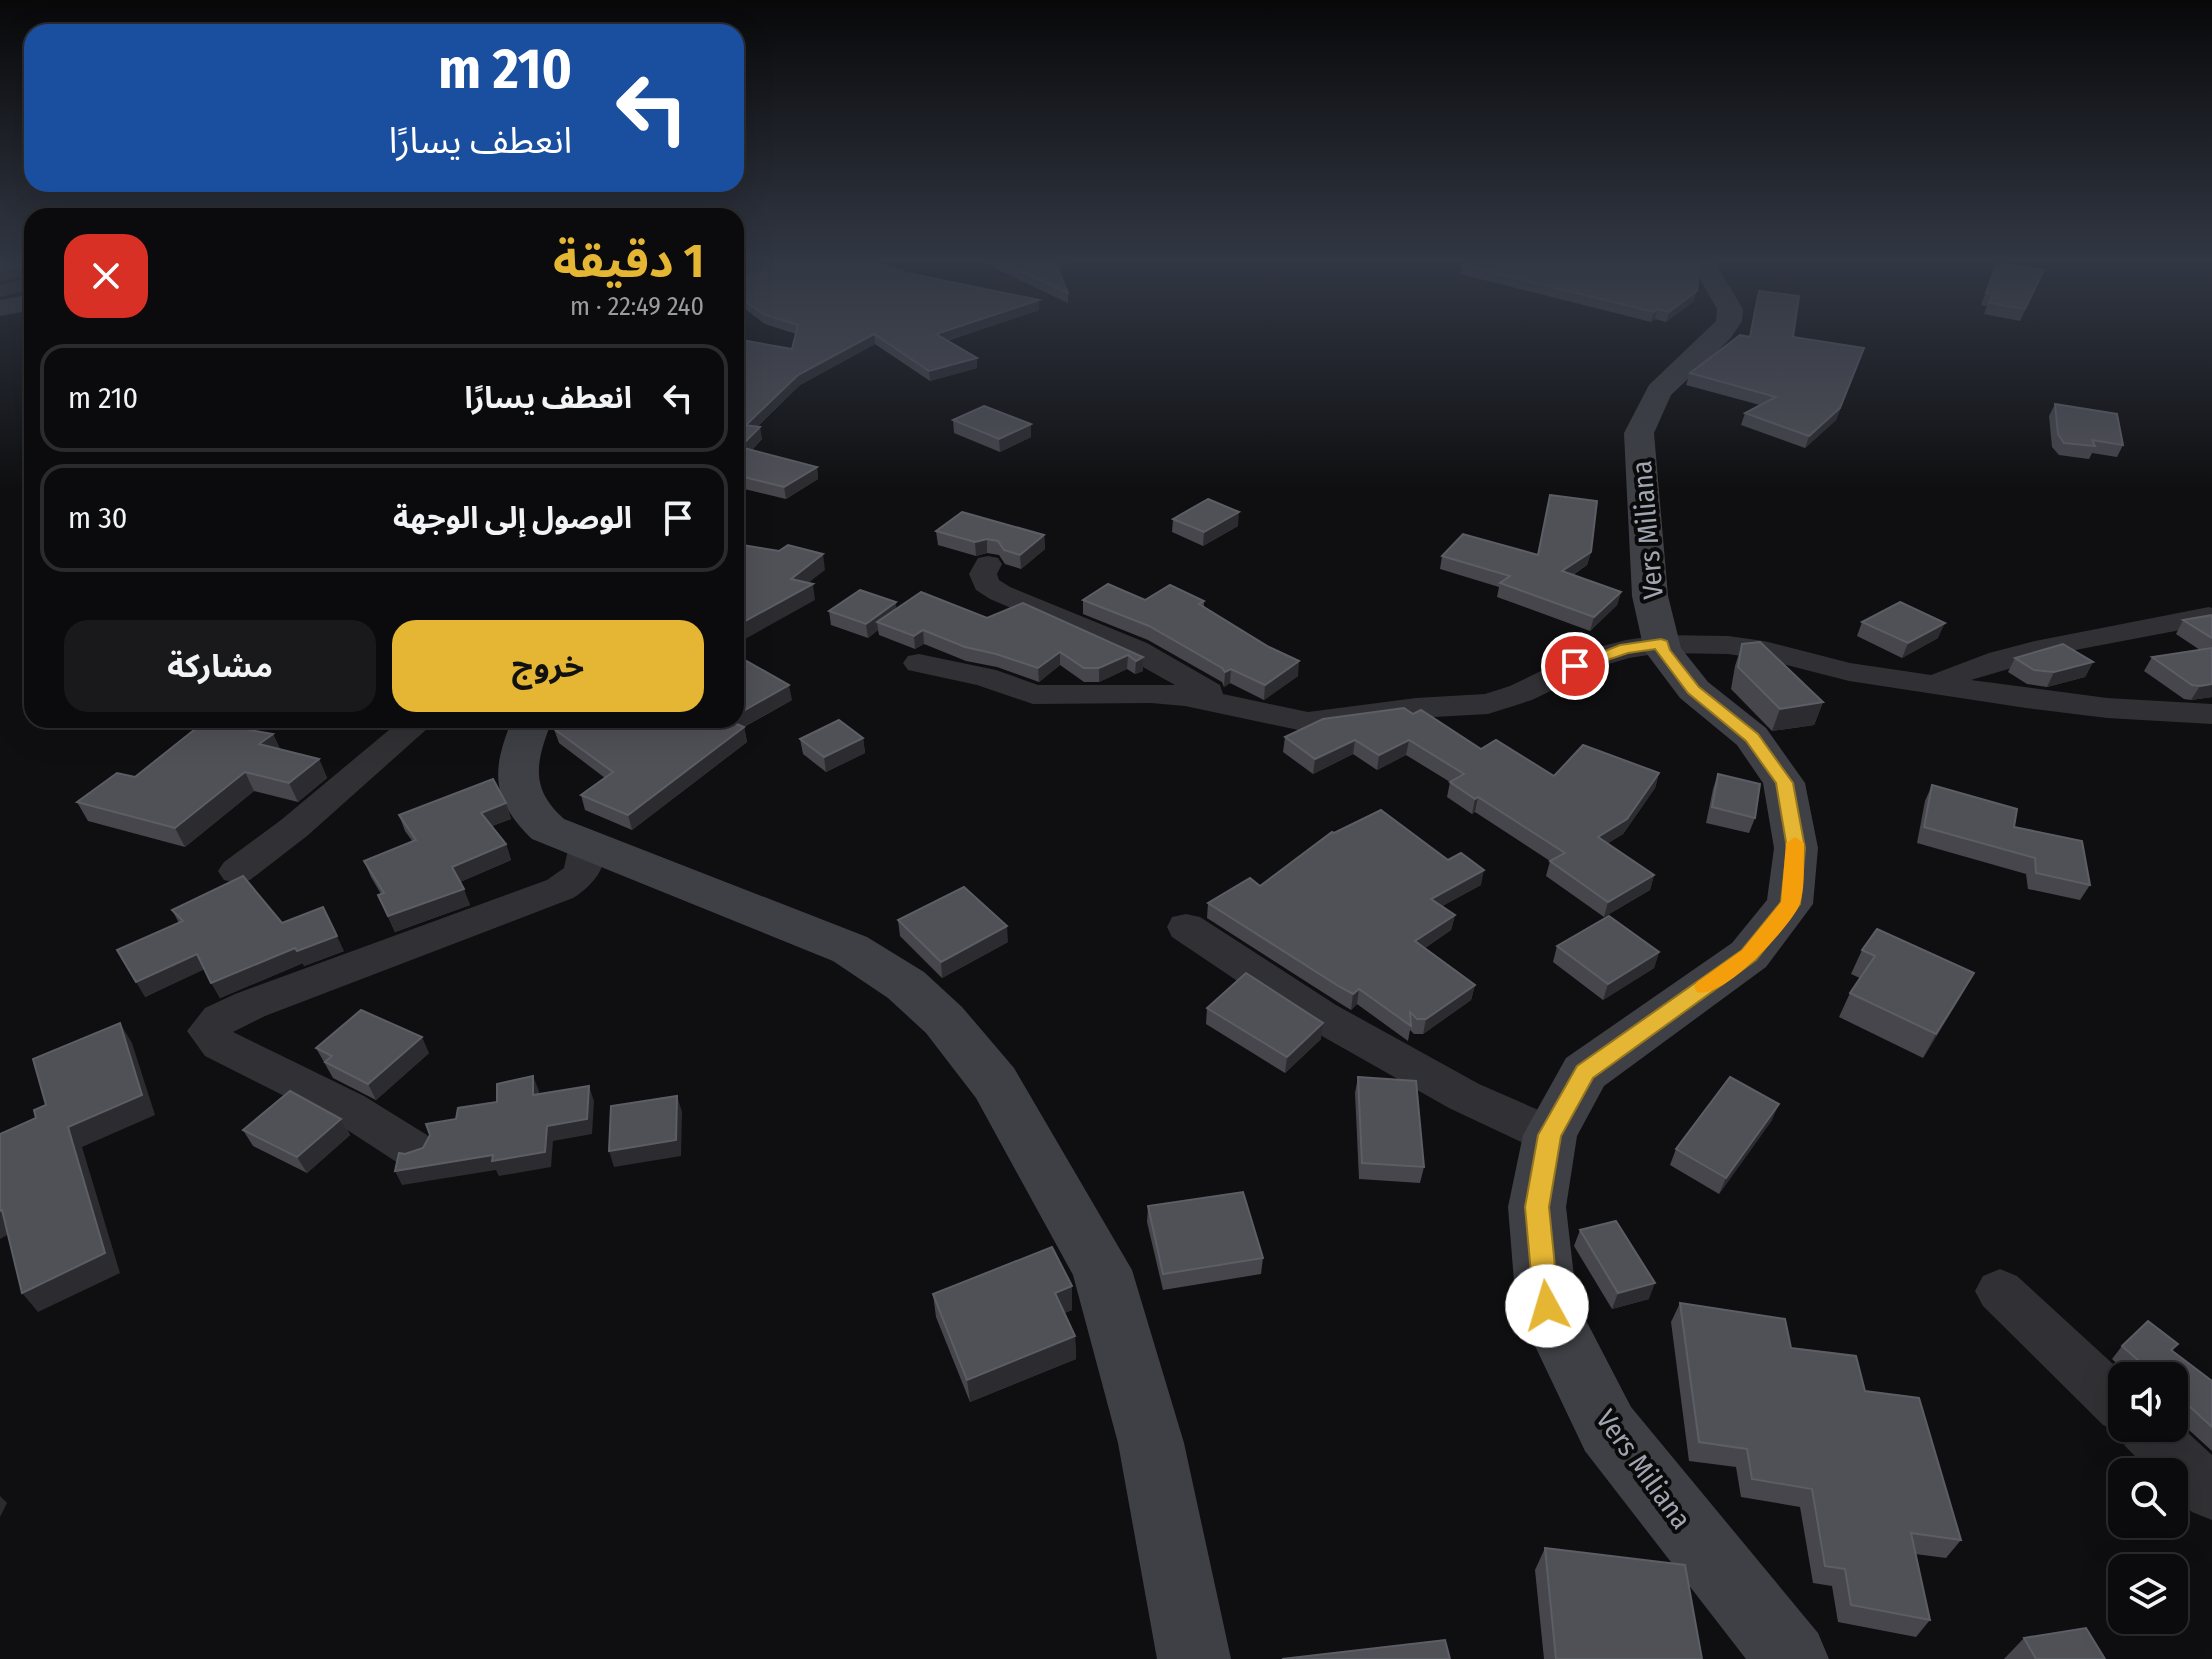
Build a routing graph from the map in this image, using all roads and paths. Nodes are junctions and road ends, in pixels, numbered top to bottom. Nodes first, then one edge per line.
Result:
1 (1717, 336) edge
2 (988, 564) dead end
3 (2209, 616) edge
4 (1661, 644) junction
5 (919, 663) dead end
6 (1933, 685) junction
7 (1237, 707) junction
8 (2212, 714) edge
9 (412, 728) edge
10 (529, 728) edge
11 (587, 845) junction
12 (237, 871) dead end
13 (1186, 927) dead end
14 (1550, 1135) junction
15 (411, 1148) edge
16 (2000, 1291) dead end
17 (2108, 1394) edge
18 (2159, 1442) edge
19 (2212, 1493) edge
20 (1194, 1659) edge
21 (1792, 1659) edge

1 - 4 main road, Vers Miliana
2 - 7 street
3 - 6 street
4 - 6 street
4 - 7 street
4 - 14 main road, Vers Miliana
5 - 7 street
6 - 8 street
9 - 12 street
10 - 11 main road
11 - 15 street
11 - 20 main road
13 - 14 street
14 - 21 main road, Vers Miliana
16 - 17 street
18 - 19 street

